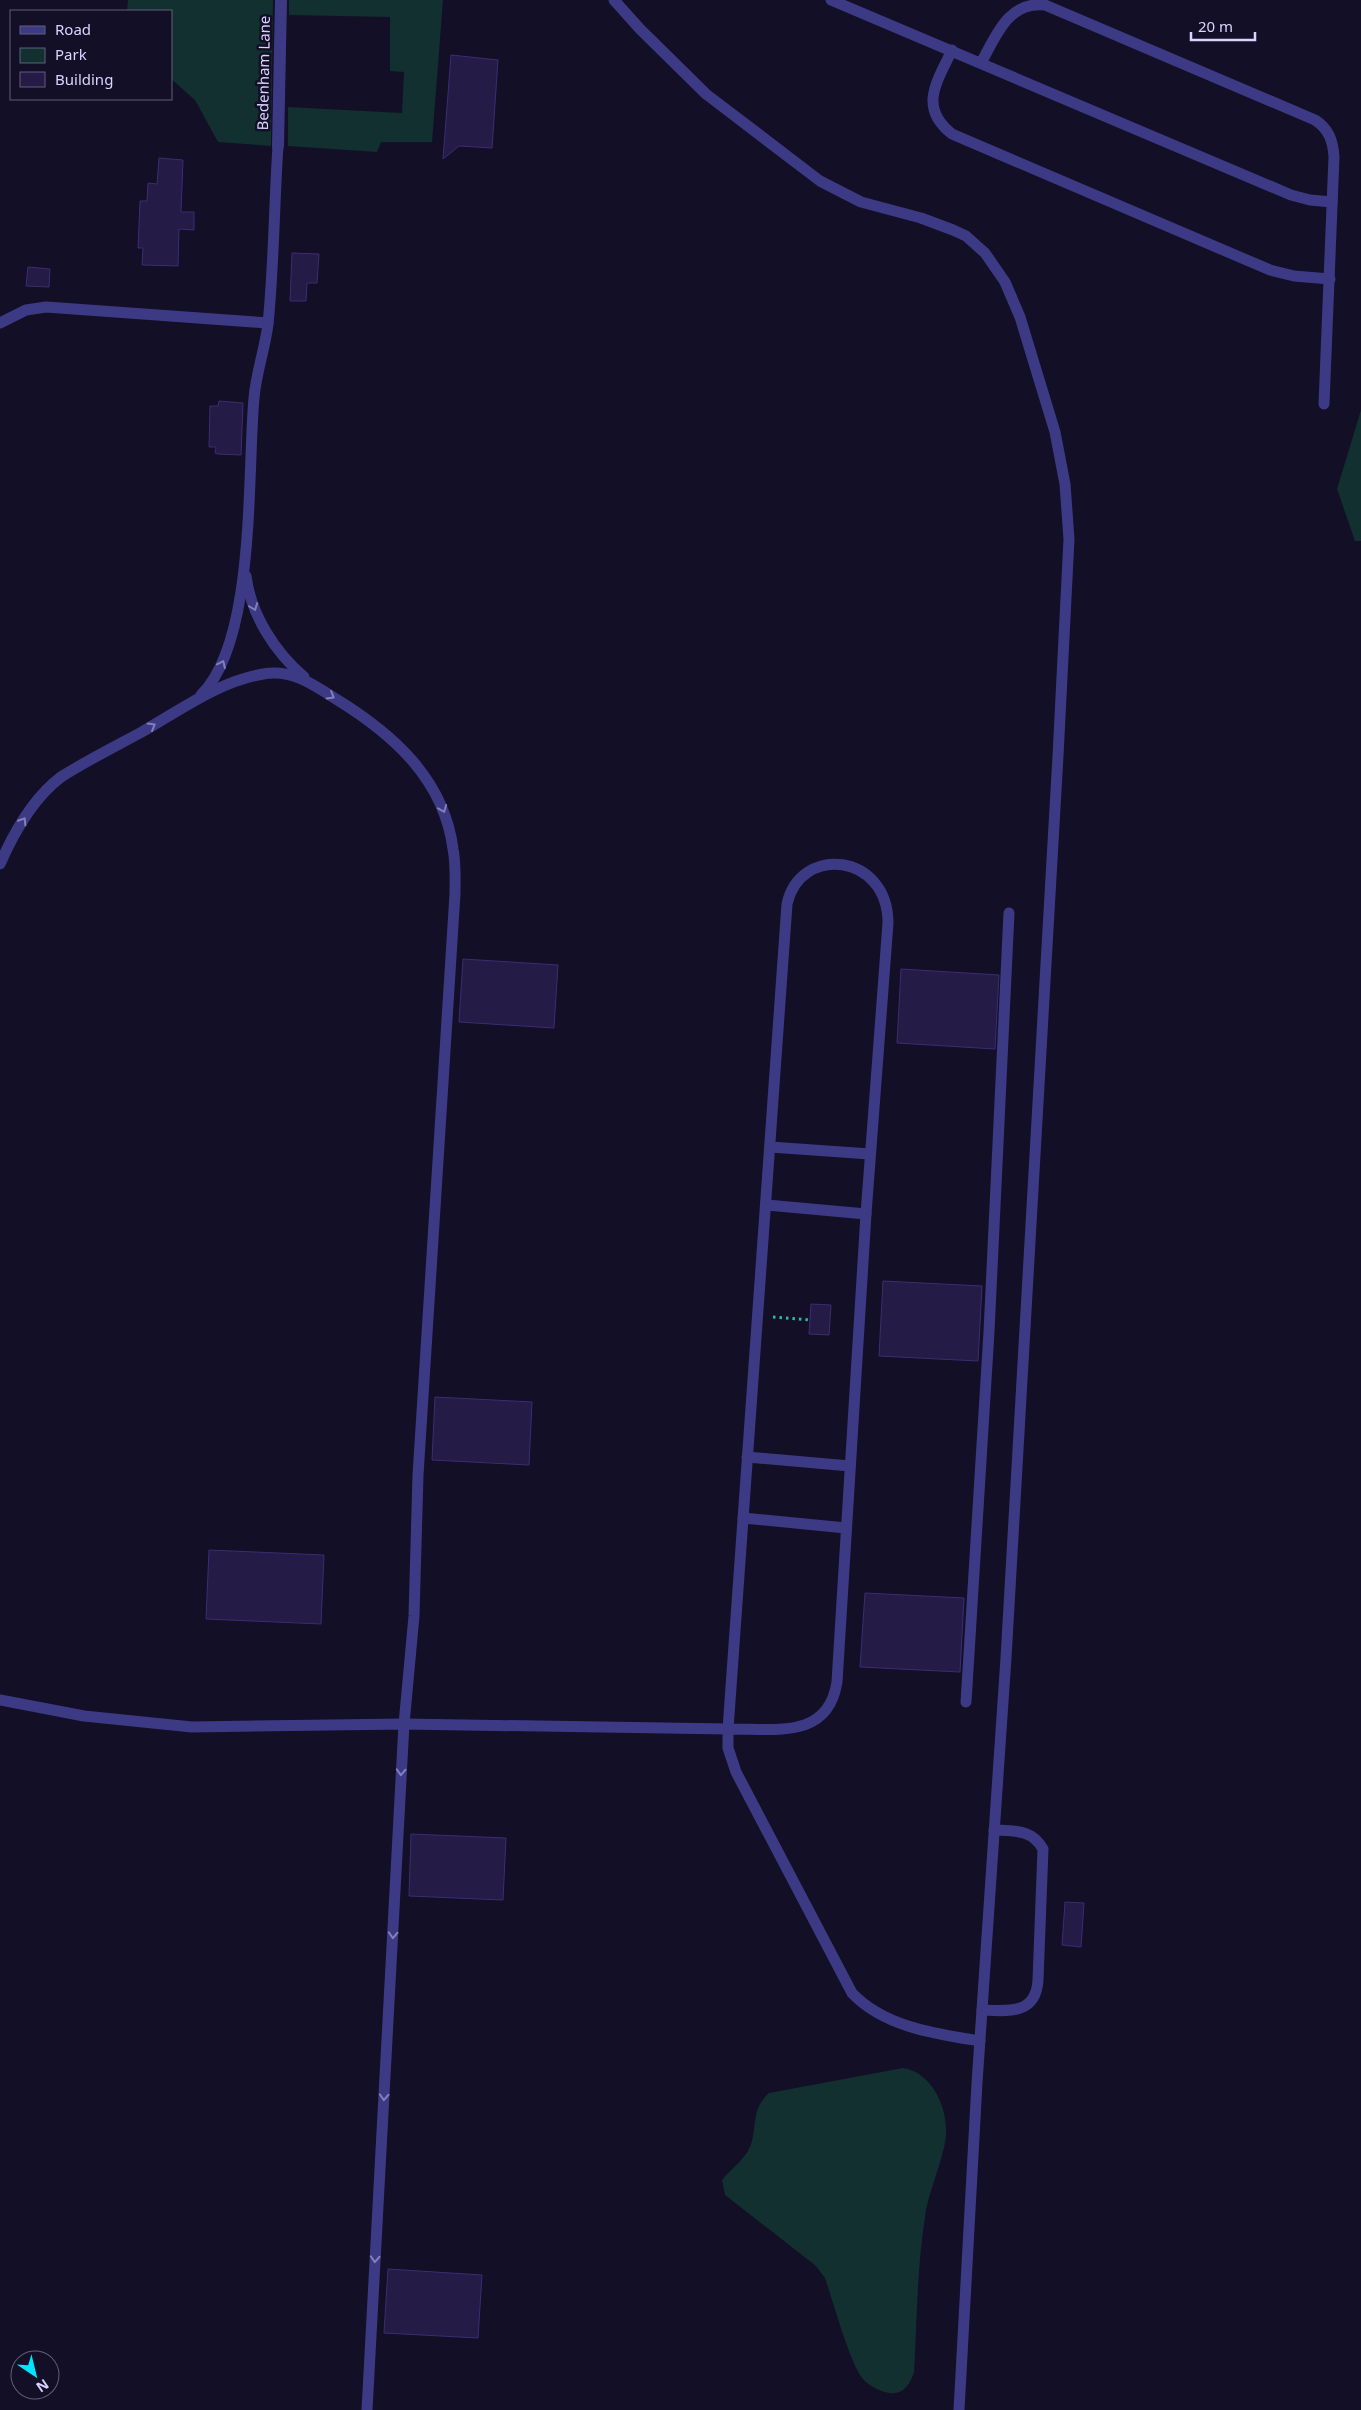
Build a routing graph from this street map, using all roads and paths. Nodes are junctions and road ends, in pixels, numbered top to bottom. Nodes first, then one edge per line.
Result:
1 (281, 0) edge
2 (614, 0) edge
3 (831, 0) edge
4 (952, 50) junction
5 (981, 63) junction
6 (278, 146) joint
7 (1332, 202) junction
8 (1330, 279) junction
9 (0, 323) edge
10 (268, 323) junction
11 (1324, 404) dead end
12 (244, 560) junction
13 (314, 685) junction
14 (193, 703) junction
15 (0, 864) edge
16 (1010, 913) dead end
17 (770, 1147) junction
18 (870, 1154) junction
19 (767, 1205) junction
20 (866, 1214) junction
21 (758, 1316) junction
22 (810, 1320) dead end
23 (747, 1458) junction
24 (850, 1466) junction
25 (742, 1518) junction
26 (846, 1528) junction
27 (0, 1700) edge
28 (966, 1702) dead end
29 (404, 1724) junction
30 (728, 1728) junction
31 (994, 1830) junction
32 (982, 2010) junction
33 (980, 2041) junction
34 (366, 2410) edge
35 (959, 2410) edge

1 - 6 street, Bedenham Lane
2 - 31 lane
3 - 4 lane
4 - 5 lane
4 - 8 lane
5 - 7 lane
5 - 7 lane
6 - 10 lane
7 - 8 lane
8 - 11 lane
9 - 10 lane
10 - 12 lane
12 -> 13 lane
14 -> 12 lane
13 - 14 lane
13 -> 29 lane
15 -> 14 lane
16 - 28 lane
17 - 18 lane
17 - 18 lane
17 - 19 lane
18 - 20 lane
19 - 20 lane
19 - 21 lane
20 - 24 lane
21 - 22 path
21 - 23 lane
23 - 24 lane
23 - 25 lane
24 - 26 lane
25 - 26 lane
25 - 30 lane
26 - 30 lane
27 - 29 lane
29 - 30 lane
29 -> 34 lane
30 - 33 lane
31 - 32 lane
31 - 32 lane
32 - 33 lane
33 - 35 lane

